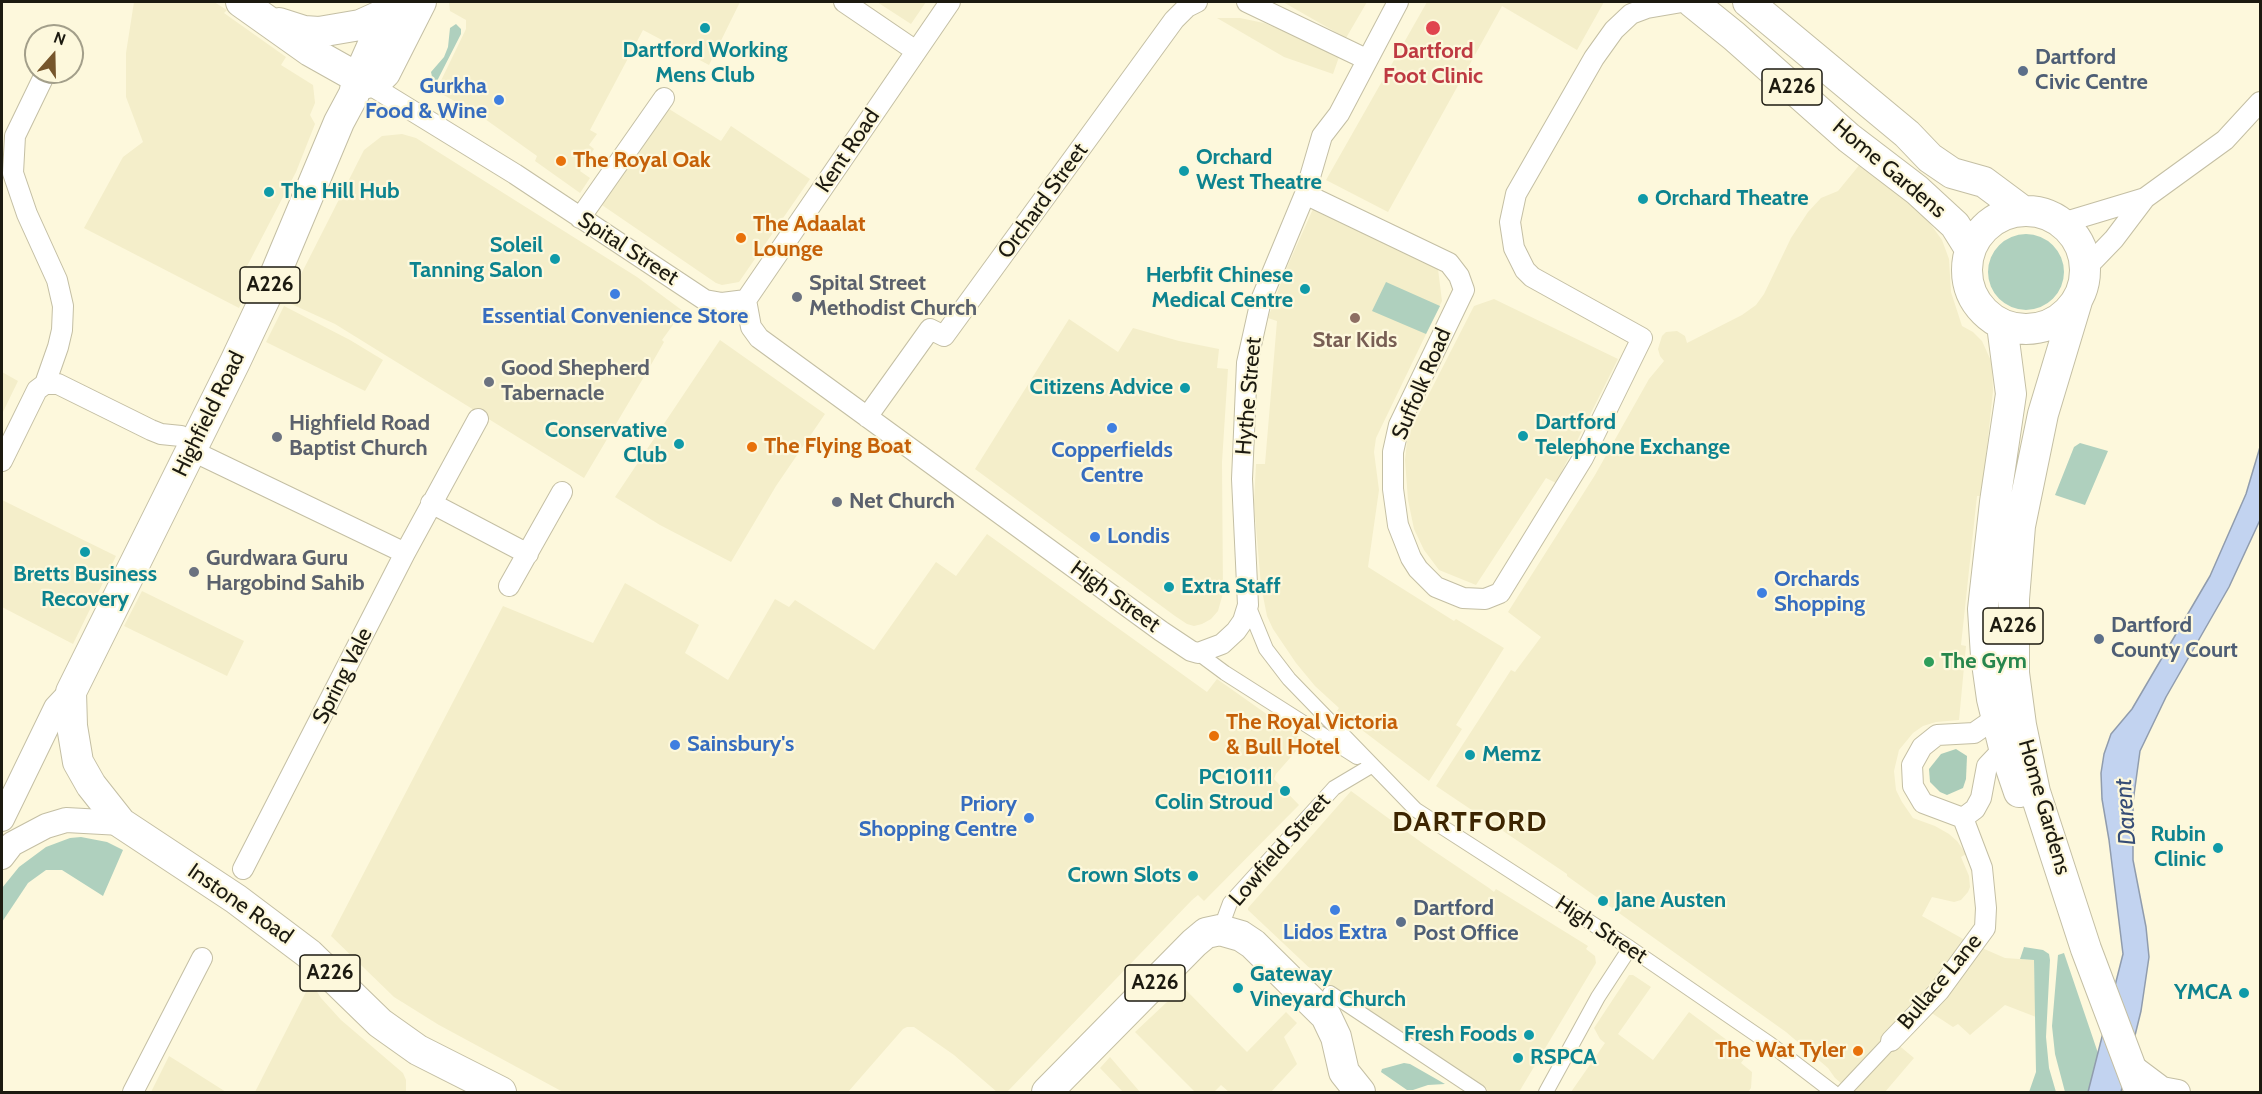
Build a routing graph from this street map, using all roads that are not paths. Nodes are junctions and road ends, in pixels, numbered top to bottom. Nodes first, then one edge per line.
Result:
1 (399, 2) edge
2 (422, 2) edge
3 (844, 2) edge
4 (951, 2) edge
5 (1197, 2) edge
6 (1246, 2) edge
7 (1398, 2) edge
8 (1682, 2) edge
9 (1692, 2) edge
10 (1748, 2) edge
11 (253, 9) edge
12 (310, 51) junction
13 (916, 51) junction
14 (1366, 59) junction
15 (363, 80) junction
16 (40, 84) edge
17 (663, 98) dead end
18 (2260, 102) edge
19 (339, 122) junction
20 (1305, 194) junction
21 (2145, 198) junction
22 (2023, 211) junction
23 (580, 218) junction
24 (2062, 223) junction
25 (1970, 249) junction
26 (2085, 269) junction
27 (746, 300) junction
28 (2077, 301) junction
29 (2002, 325) junction
30 (45, 384) junction
31 (867, 417) junction
32 (478, 419) dead end
33 (194, 444) junction
34 (2, 461) edge
35 (562, 492) dead end
36 (431, 504) junction
37 (405, 553) junction
38 (528, 554) junction
39 (509, 586) dead end
40 (1248, 605) junction
41 (2013, 644) junction
42 (1198, 653) junction
43 (71, 692) junction
44 (1997, 717) junction
45 (2004, 748) junction
46 (1371, 766) junction
47 (1963, 818) junction
48 (2, 819) edge
49 (121, 823) junction
50 (2, 857) edge
51 (243, 869) dead end
52 (1220, 930) junction
53 (1630, 948) junction
54 (2080, 951) junction
55 (202, 958) dead end
56 (1330, 993) dead end
57 (1891, 1041) joint
58 (2126, 1079) edge
59 (133, 1092) edge
60 (501, 1092) edge
61 (1047, 1092) edge
62 (1360, 1092) edge
63 (1479, 1092) edge
64 (1546, 1092) edge
65 (1833, 1092) edge
66 (1843, 1092) edge
67 (2140, 1092) edge
68 (2178, 1092) edge

1 - 11 main road, Highfield Road / A226
1 - 15 main road, Highfield Road / A226
2 - 15 main road, Highfield Road / A226
3 - 13 street
4 - 13 street, Kent Road
5 - 31 street, Orchard Street
6 - 14 street
7 - 14 street, Hythe Street
8 - 20 street, Suffolk Road
9 - 25 main road, Home Gardens / A226
10 - 22 main road, Home Gardens / A226
11 - 12 main road, A226
12 - 15 main road, A226
12 - 19 main road, A226
13 - 27 street, Kent Road
14 - 20 street, Hythe Street
15 - 19 main road, Highfield Road / A226
15 - 23 street, Spital Street
16 - 30 street
17 - 23 street
18 - 21 street
19 - 33 main road, Highfield Road / A226
20 - 40 street, Hythe Street
21 - 24 street
21 - 26 street
22 - 24 main road
22 - 25 main road
23 - 27 street, Spital Street
24 - 26 main road
25 - 29 main road
26 - 28 main road
27 - 31 street
28 - 29 main road
28 - 41 main road, Home Gardens / A226
29 - 44 main road, Home Gardens / A226
30 - 33 street
30 - 34 street
31 - 42 street, High Street
32 - 36 street, Spring Vale
33 - 37 street
33 - 43 main road, Highfield Road / A226
35 - 38 street
36 - 37 street, Spring Vale
36 - 38 street
37 - 51 street, Spring Vale
38 - 39 street
40 - 42 street, Hythe Street
40 - 46 street, High Street
41 - 44 main road
41 - 54 main road, Home Gardens / A226
42 - 46 street, High Street
43 - 48 street, Highfield Road
43 - 49 main road, Instone Road / A226
44 - 45 main road, Home Gardens / A226
44 - 47 street
45 - 47 street
45 - 54 main road, Home Gardens / A226
46 - 52 street, Lowfield Street
46 - 53 street, High Street
47 - 57 street, Bullace Lane
49 - 50 street
49 - 60 main road, Instone Road / A226
52 - 61 main road, Lowfield Street / A226
52 - 62 main road
53 - 64 street
53 - 65 street, High Street
54 - 58 main road, Home Gardens / A226
55 - 59 street
56 - 63 street
57 - 66 street, Bullace Lane
58 - 67 main road, Home Gardens / A226
58 - 68 street

